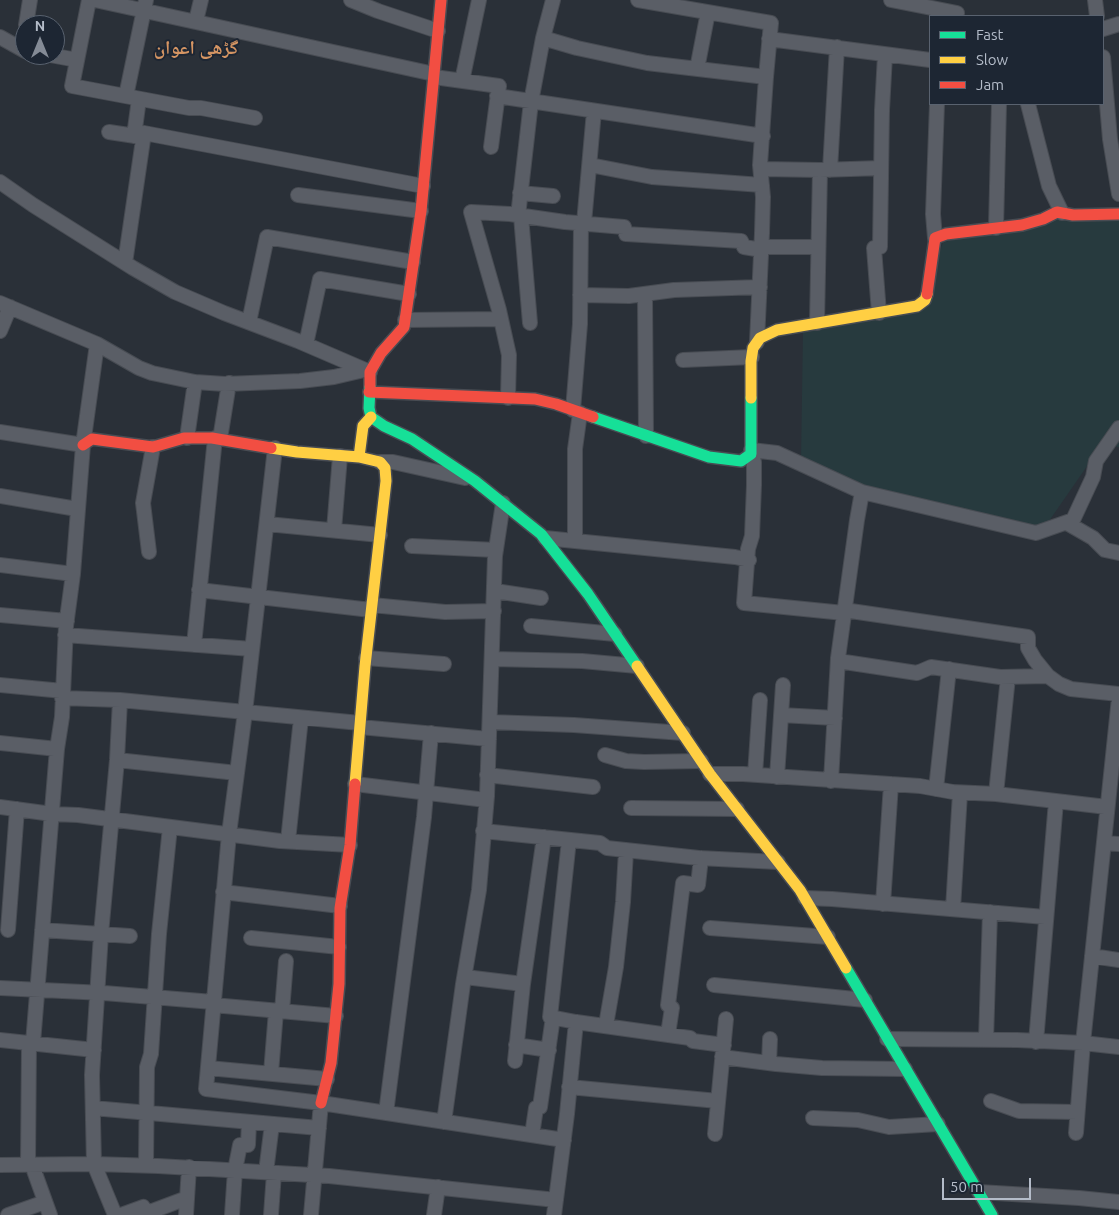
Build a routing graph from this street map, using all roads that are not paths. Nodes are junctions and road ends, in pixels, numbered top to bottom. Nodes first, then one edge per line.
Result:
1 (30, 0) edge
2 (89, 0) edge
3 (95, 0) edge
4 (201, 0) edge
5 (351, 0) edge
6 (441, 0) edge
7 (479, 0) edge
8 (553, 0) edge
9 (638, 0) edge
10 (891, 0) edge
11 (1095, 0) edge
12 (657, 2) edge
13 (145, 5) edge
14 (957, 10) edge
15 (708, 12) junction
16 (28, 15) edge
17 (1097, 15) edge
18 (196, 21) junction
19 (1119, 24) edge
20 (1104, 29) edge
21 (438, 31) junction
22 (0, 37) edge
23 (543, 38) junction
24 (769, 39) junction
25 (15, 46) edge
26 (837, 47) junction
27 (885, 55) junction
28 (65, 58) edge
29 (77, 60) junction
30 (929, 60) edge
31 (1104, 62) edge
32 (698, 70) junction
33 (434, 75) junction
34 (766, 77) junction
35 (462, 81) junction
36 (1108, 81) edge
37 (497, 96) junction
38 (133, 98) junction
39 (531, 102) junction
40 (937, 105) edge
41 (998, 105) edge
42 (1028, 105) edge
43 (594, 111) junction
44 (255, 118) dead end
45 (110, 132) dead end
46 (762, 136) junction
47 (138, 137) junction
48 (491, 147) dead end
49 (590, 165) junction
50 (881, 168) junction
51 (760, 169) junction
52 (825, 170) junction
53 (0, 182) edge
54 (762, 185) junction
55 (423, 186) junction
56 (520, 193) junction
57 (1119, 194) edge
58 (298, 195) dead end
59 (553, 196) dead end
60 (421, 211) junction
61 (1062, 213) junction
62 (1119, 214) edge
63 (520, 216) junction
64 (582, 223) junction
65 (996, 228) junction
66 (935, 238) junction
67 (818, 247) junction
68 (762, 249) junction
69 (412, 262) junction
70 (125, 263) junction
71 (760, 288) junction
72 (409, 294) junction
73 (580, 295) junction
74 (645, 295) junction
75 (5, 305) edge
76 (879, 313) junction
77 (501, 319) junction
78 (405, 320) junction
79 (249, 322) junction
80 (530, 323) dead end
81 (818, 323) junction
82 (0, 330) edge
83 (757, 342) junction
84 (97, 344) junction
85 (306, 344) junction
86 (752, 357) junction
87 (683, 360) dead end
88 (367, 371) junction
89 (195, 382) junction
90 (229, 384) junction
91 (369, 392) junction
92 (508, 398) junction
93 (577, 412) junction
94 (371, 417) junction
95 (1119, 428) edge
96 (0, 432) edge
97 (646, 436) junction
98 (187, 438) junction
99 (217, 439) junction
100 (84, 445) junction
101 (154, 447) junction
102 (275, 448) junction
103 (751, 452) junction
104 (340, 456) junction
105 (359, 457) junction
106 (380, 462) junction
107 (473, 480) junction
108 (862, 492) junction
109 (0, 496) edge
110 (503, 503) junction
111 (77, 509) junction
112 (1067, 523) junction
113 (266, 524) junction
114 (334, 530) junction
115 (380, 534) junction
116 (545, 538) junction
117 (574, 541) junction
118 (412, 546) dead end
119 (496, 550) junction
120 (149, 552) dead end
121 (1119, 554) edge
122 (748, 560) junction
123 (0, 566) edge
124 (72, 574) junction
125 (199, 590) junction
126 (495, 591) junction
127 (258, 596) junction
128 (540, 598) dead end
129 (372, 608) junction
130 (494, 611) junction
131 (844, 611) junction
132 (0, 615) edge
133 (531, 626) dead end
134 (66, 628) junction
135 (615, 634) junction
136 (194, 645) junction
137 (252, 649) junction
138 (366, 658) junction
139 (492, 659) junction
140 (838, 661) junction
141 (444, 664) dead end
142 (637, 666) junction
143 (949, 669) junction
144 (1048, 676) junction
145 (1008, 677) junction
146 (0, 685) edge
147 (783, 685) dead end
148 (1119, 694) edge
149 (62, 695) junction
150 (1119, 698) edge
151 (120, 700) junction
152 (760, 700) dead end
153 (245, 712) junction
154 (781, 715) junction
155 (301, 718) junction
156 (834, 718) junction
157 (490, 722) junction
158 (360, 725) junction
159 (683, 733) junction
160 (431, 734) junction
161 (489, 739) junction
162 (0, 743) edge
163 (57, 749) junction
164 (605, 756) dead end
165 (117, 760) junction
166 (702, 761) junction
167 (237, 773) junction
168 (710, 774) junction
169 (487, 775) junction
170 (755, 775) junction
171 (777, 777) junction
172 (831, 781) junction
173 (355, 784) junction
174 (891, 784) junction
175 (593, 787) dead end
176 (936, 789) junction
177 (426, 793) junction
178 (960, 793) junction
179 (996, 794) junction
180 (486, 800) junction
181 (1056, 801) junction
182 (1108, 806) junction
183 (0, 807) edge
184 (631, 808) dead end
185 (17, 809) junction
186 (737, 809) junction
187 (52, 814) junction
188 (112, 819) junction
189 (170, 827) junction
190 (483, 831) junction
191 (229, 834) junction
192 (544, 837) junction
193 (570, 840) junction
194 (288, 841) junction
195 (1104, 842) junction
196 (1119, 844) edge
197 (350, 845) junction
198 (626, 851) junction
199 (701, 858) junction
200 (778, 862) junction
201 (223, 892) junction
202 (805, 898) junction
203 (883, 904) junction
204 (340, 906) junction
205 (953, 910) junction
206 (990, 912) junction
207 (1045, 917) junction
208 (710, 928) dead end
209 (8, 930) dead end
210 (42, 930) junction
211 (101, 934) junction
212 (130, 936) dead end
213 (828, 937) junction
214 (251, 938) dead end
215 (339, 947) junction
216 (1092, 956) junction
217 (286, 960) dead end
218 (1119, 960) edge
219 (465, 977) junction
220 (523, 984) junction
221 (714, 986) dead end
222 (0, 988) edge
223 (37, 990) junction
224 (98, 993) junction
225 (154, 997) junction
226 (865, 1000) junction
227 (213, 1004) junction
228 (279, 1011) junction
229 (336, 1016) junction
230 (553, 1017) junction
231 (726, 1019) dead end
232 (576, 1022) junction
233 (606, 1025) junction
234 (668, 1034) junction
235 (887, 1038) junction
236 (770, 1039) dead end
237 (0, 1040) edge
238 (986, 1040) junction
239 (1036, 1042) junction
240 (31, 1043) junction
241 (1083, 1043) junction
242 (516, 1045) junction
243 (1119, 1047) edge
244 (94, 1050) junction
245 (549, 1050) junction
246 (723, 1051) junction
247 (514, 1061) dead end
248 (769, 1063) junction
249 (208, 1068) junction
250 (905, 1069) junction
251 (271, 1073) junction
252 (327, 1079) junction
253 (570, 1088) junction
254 (991, 1100) dead end
255 (718, 1101) junction
256 (321, 1103) junction
257 (93, 1108) junction
258 (1077, 1112) junction
259 (146, 1113) junction
260 (386, 1113) junction
261 (813, 1118) dead end
262 (249, 1122) junction
263 (444, 1122) junction
264 (272, 1124) junction
265 (938, 1124) junction
266 (319, 1128) junction
267 (1076, 1133) dead end
268 (715, 1134) dead end
269 (532, 1135) junction
270 (564, 1140) junction
271 (94, 1164) junction
272 (0, 1165) edge
273 (30, 1165) junction
274 (146, 1166) junction
275 (189, 1167) junction
276 (235, 1170) junction
277 (270, 1172) junction
278 (314, 1176) junction
279 (438, 1187) junction
280 (979, 1192) junction
281 (187, 1198) junction
282 (556, 1200) junction
283 (1119, 1202) edge
284 (48, 1208) edge
285 (8, 1215) edge
286 (115, 1215) edge
287 (121, 1215) edge
288 (186, 1215) edge
289 (232, 1215) edge
290 (271, 1215) edge
291 (311, 1215) edge
292 (434, 1215) edge
293 (554, 1215) edge
294 (992, 1215) edge

1 - 16 street
2 - 29 street
3 - 13 street
4 - 18 street
5 - 21 street
6 - 21 street
7 - 35 street
8 - 23 street
9 - 12 street
10 - 14 street
11 - 17 street
12 - 15 street
13 - 18 street
13 - 38 street
15 - 24 street
15 - 32 street
18 - 33 street
19 - 20 street
21 - 33 street
22 - 25 street
23 - 32 street
23 - 39 street
24 - 26 street
24 - 34 street
26 - 27 street
26 - 52 street
27 - 30 street
27 - 50 street
28 - 29 street
29 - 38 street
31 - 36 street
32 - 34 street
33 - 35 street
33 - 55 street
34 - 46 street
35 - 37 street
36 - 57 street
37 - 39 street
37 - 48 street
38 - 44 street
38 - 47 street
39 - 43 street
39 - 56 street
40 - 66 street
41 - 65 street
42 - 61 street
43 - 46 street
43 - 49 street
45 - 47 street
46 - 51 street
47 - 55 street
47 - 70 street
49 - 54 street
49 - 64 street
50 - 52 street
50 - 76 street
51 - 52 street
51 - 54 street
52 - 67 street
53 - 70 street
54 - 68 street
55 - 60 street
56 - 59 street
56 - 63 street
58 - 60 street
60 - 69 street
61 - 62 street
61 - 65 street
63 - 64 street
63 - 77 street
63 - 80 street
64 - 68 street
64 - 73 street
65 - 66 street
66 - 76 street
67 - 68 street
67 - 81 street
68 - 71 street
69 - 72 street
69 - 79 street
70 - 79 street
71 - 74 street
71 - 83 street
72 - 78 street
72 - 85 street
73 - 74 street
73 - 93 street
74 - 97 street
75 - 82 street
75 - 84 street
76 - 81 street
77 - 78 street
77 - 92 street
78 - 88 street
79 - 85 street
81 - 83 street
83 - 86 street
84 - 89 street
84 - 100 street
85 - 88 street
86 - 87 street
86 - 103 street
88 - 90 street
88 - 91 street
89 - 90 street
89 - 98 street
90 - 99 street
91 - 92 street
91 - 94 street
92 - 93 street
93 - 97 street
93 - 117 street
94 - 105 street
94 - 107 street
95 - 112 street
96 - 100 street
97 - 103 street
98 - 99 street
98 - 101 street
99 - 102 street
99 - 125 street
100 - 101 street
100 - 111 street
101 - 120 street
102 - 104 street
102 - 113 street
103 - 108 street
103 - 122 street
104 - 105 street
104 - 114 street
105 - 106 street
106 - 107 street
106 - 115 street
107 - 110 street
108 - 112 street
108 - 131 street
109 - 111 street
110 - 116 street
110 - 119 street
111 - 124 street
112 - 121 street
113 - 114 street
113 - 127 street
114 - 115 street
115 - 129 street
116 - 117 street
116 - 135 street
117 - 122 street
118 - 119 street
119 - 126 street
122 - 131 street
123 - 124 street
124 - 134 street
125 - 127 street
125 - 136 street
126 - 128 street
126 - 130 street
127 - 129 street
127 - 137 street
129 - 130 street
129 - 138 street
130 - 139 street
131 - 140 street
131 - 144 street
132 - 134 street
133 - 135 street
134 - 136 street
134 - 149 street
135 - 142 street
136 - 137 street
137 - 153 street
138 - 141 street
138 - 158 street
139 - 142 street
139 - 157 street
140 - 143 street
140 - 156 street
142 - 159 street
143 - 145 street
143 - 176 street
144 - 145 street
144 - 148 street
145 - 179 street
146 - 149 street
147 - 154 street
149 - 151 street
149 - 163 street
150 - 182 street
151 - 153 street
151 - 165 street
152 - 170 street
153 - 155 street
153 - 167 street
154 - 156 street
154 - 171 street
155 - 158 street
155 - 194 street
156 - 172 street
157 - 159 street
157 - 161 street
158 - 160 street
158 - 173 street
159 - 166 street
160 - 161 street
160 - 177 street
161 - 169 street
162 - 163 street
163 - 187 street
164 - 166 street
165 - 167 street
165 - 188 street
166 - 168 street
167 - 191 street
168 - 170 street
168 - 186 street
169 - 175 street
169 - 180 street
170 - 171 street
171 - 172 street
172 - 174 street
173 - 177 street
173 - 197 street
174 - 176 street
174 - 203 street
176 - 178 street
177 - 180 street
177 - 260 street
178 - 179 street
178 - 205 street
179 - 181 street
180 - 190 street
181 - 182 street
181 - 207 street
182 - 195 street
183 - 185 street
184 - 186 street
185 - 187 street
185 - 209 street
186 - 200 street
187 - 188 street
187 - 210 street
188 - 189 street
188 - 211 street
189 - 191 street
189 - 225 street
190 - 192 street
190 - 219 street
191 - 194 street
191 - 201 street
192 - 193 street
192 - 220 street
193 - 198 street
193 - 230 street
194 - 197 street
195 - 196 street
195 - 216 street
197 - 204 street
198 - 199 street
198 - 233 street
199 - 200 street
199 - 234 street
200 - 202 street
201 - 204 street
201 - 227 street
202 - 203 street
202 - 213 street
203 - 205 street
204 - 215 street
205 - 206 street
206 - 207 street
206 - 238 street
207 - 239 street
208 - 213 street
210 - 211 street
210 - 223 street
211 - 212 street
211 - 224 street
213 - 226 street
214 - 215 street
215 - 229 street
216 - 218 street
216 - 241 street
217 - 228 street
219 - 220 street
219 - 263 street
220 - 242 street
221 - 226 street
222 - 223 street
223 - 224 street
223 - 240 street
224 - 225 street
224 - 244 street
225 - 227 street
225 - 259 street
226 - 235 street
227 - 228 street
227 - 249 street
228 - 229 street
228 - 251 street
229 - 252 street
230 - 232 street
230 - 245 street
231 - 246 street
232 - 233 street
232 - 253 street
233 - 234 street
234 - 246 street
235 - 238 street
235 - 250 street
236 - 248 street
237 - 240 street
238 - 239 street
239 - 241 street
240 - 244 street
240 - 273 street
241 - 243 street
241 - 258 street
242 - 245 street
242 - 247 street
244 - 257 street
245 - 269 street
246 - 248 street
246 - 255 street
248 - 250 street
249 - 251 street
249 - 256 street
250 - 265 street
251 - 252 street
252 - 256 street
253 - 255 street
253 - 270 street
254 - 258 street
255 - 268 street
256 - 260 street
256 - 266 street
257 - 259 street
257 - 271 street
258 - 267 street
259 - 262 street
259 - 274 street
260 - 263 street
261 - 265 street
262 - 264 street
262 - 276 street
263 - 269 street
264 - 266 street
264 - 277 street
265 - 280 street
266 - 278 street
269 - 270 street
270 - 282 street
271 - 273 street
271 - 274 street
271 - 286 street
272 - 273 street
273 - 284 street
274 - 275 street
275 - 276 street
275 - 281 street
276 - 277 street
276 - 289 street
277 - 278 street
277 - 290 street
278 - 279 street
278 - 291 street
279 - 282 street
279 - 292 street
280 - 283 street
280 - 294 street
281 - 287 street
281 - 288 street
282 - 293 street
284 - 285 street

